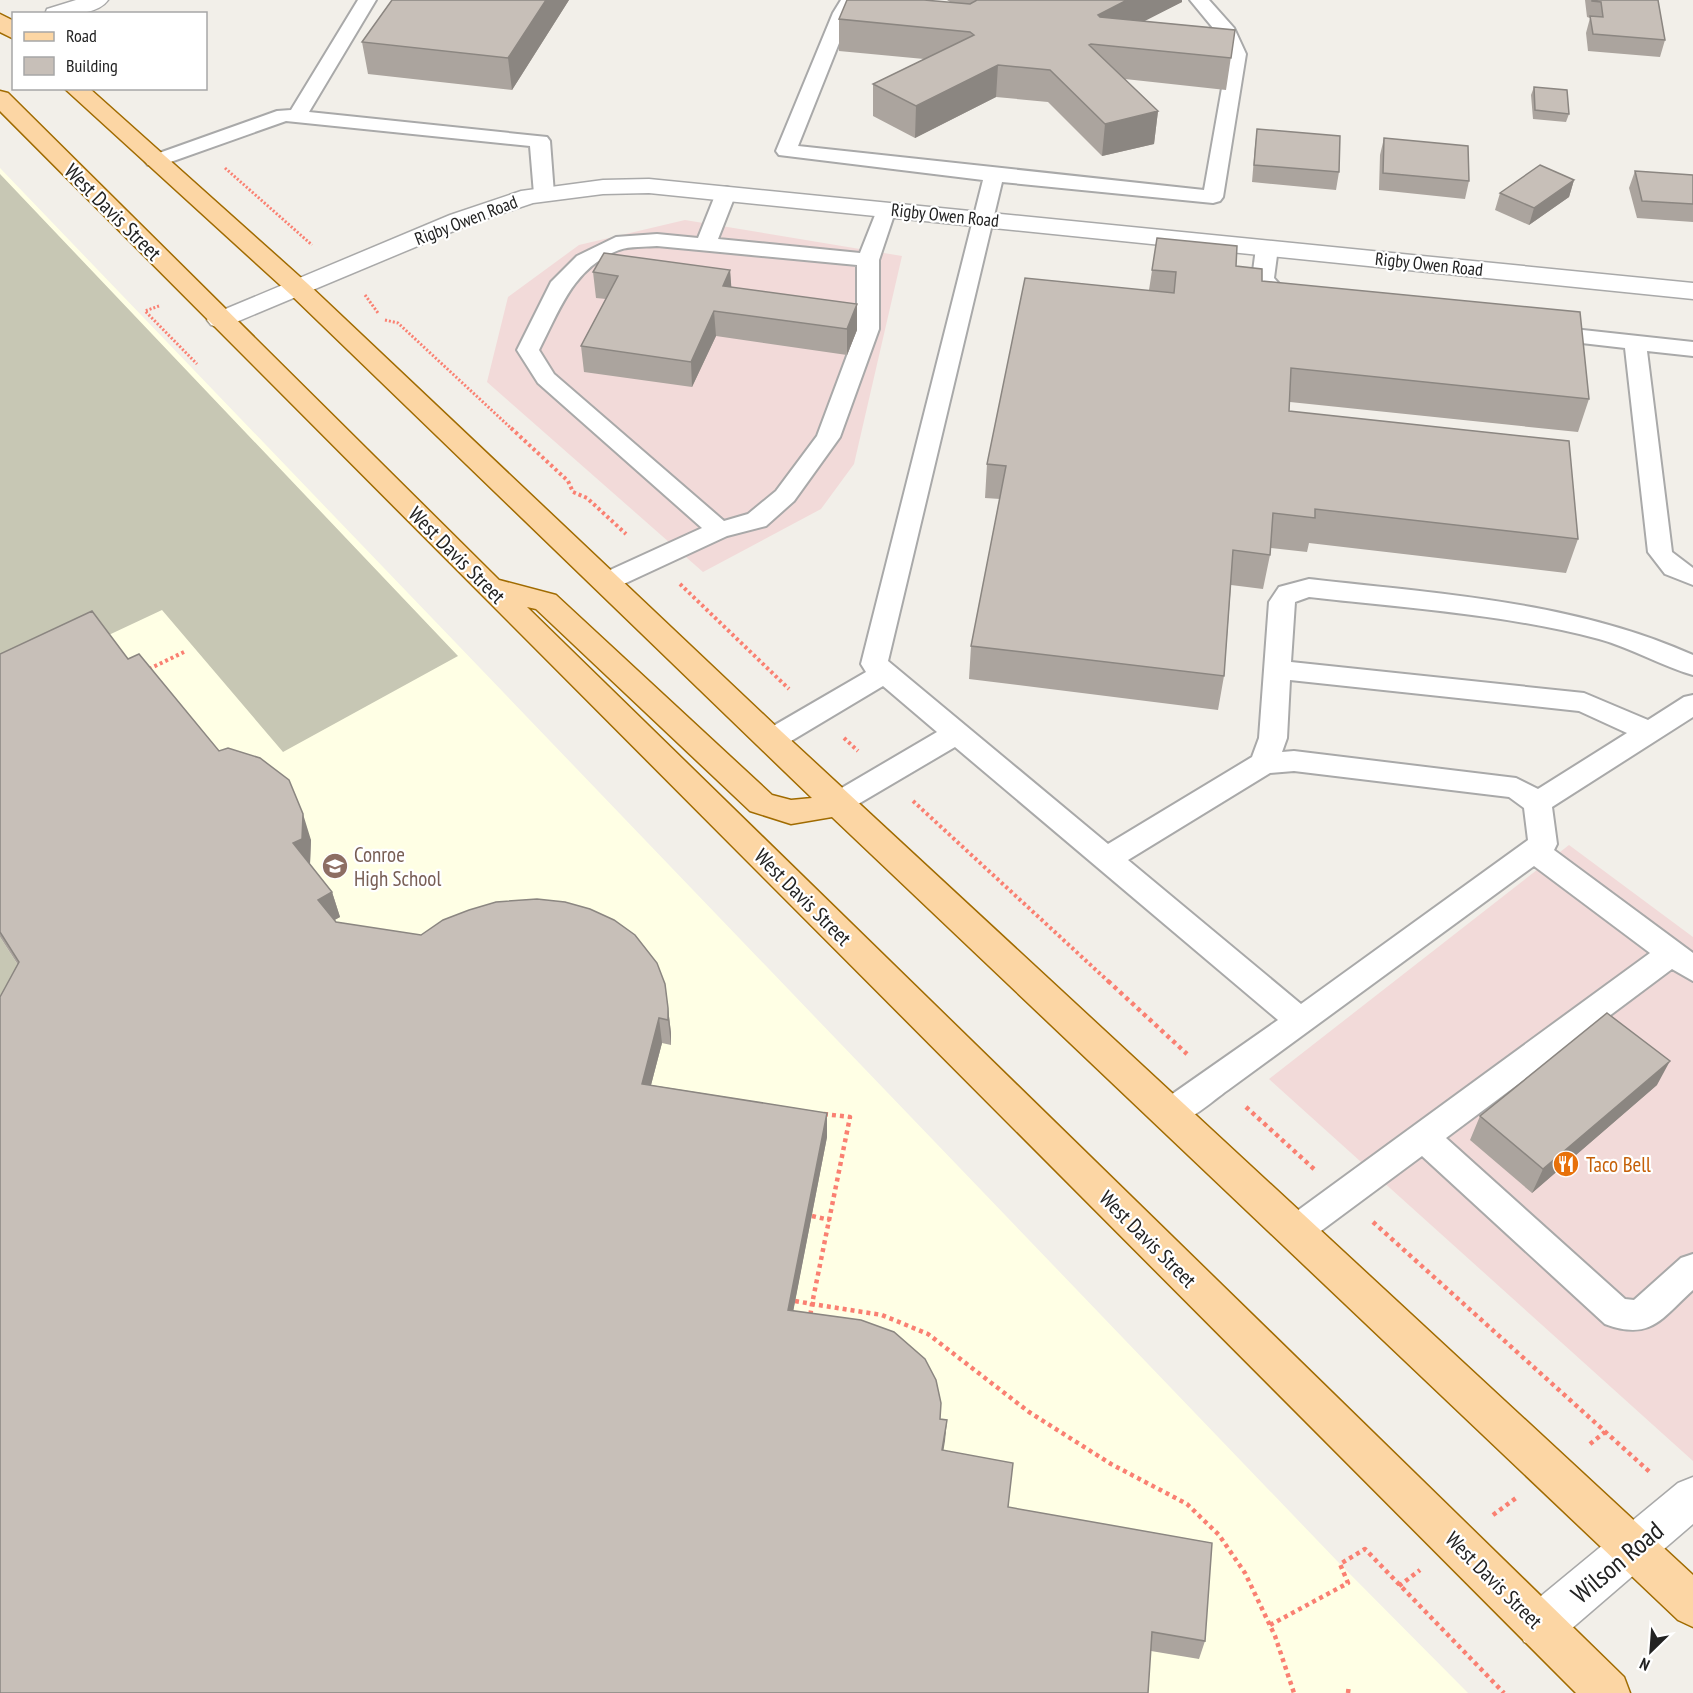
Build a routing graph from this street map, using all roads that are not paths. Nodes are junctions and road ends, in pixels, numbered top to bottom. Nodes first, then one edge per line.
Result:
1 (97, 0) edge
2 (367, 0) edge
3 (850, 0) edge
4 (1199, 0) edge
5 (61, 12) edge
6 (77, 90) edge
7 (0, 98) edge
8 (297, 116) junction
9 (155, 161) junction
10 (994, 175) junction
11 (726, 193) junction
12 (544, 194) junction
13 (886, 210) junction
14 (982, 219) junction
15 (706, 244) junction
16 (1268, 248) junction
17 (868, 260) junction
18 (299, 289) junction
19 (1693, 291) edge
20 (1314, 308) edge
21 (220, 320) junction
22 (1528, 331) edge
23 (1635, 342) junction
24 (1693, 348) edge
25 (719, 530) junction
26 (1693, 577) edge
27 (606, 582) junction
28 (490, 588) junction
29 (1693, 666) edge
30 (1277, 670) junction
31 (885, 673) junction
32 (1693, 704) edge
33 (1650, 732) junction
34 (957, 733) junction
35 (771, 740) junction
36 (1264, 763) junction
37 (838, 803) junction
38 (1537, 803) junction
39 (1534, 851) junction
40 (1107, 860) junction
41 (1682, 961) edge
42 (1300, 1021) junction
43 (1169, 1113) junction
44 (1422, 1137) junction
45 (1294, 1232) junction
46 (1693, 1269) edge
47 (1693, 1497) edge
48 (1632, 1548) junction
49 (1693, 1605) edge
50 (1540, 1626) junction
51 (1608, 1693) edge

1 - 5 street
2 - 8 lane
3 - 10 lane
4 - 10 lane
6 - 9 main road
7 - 21 main road, West Davis Street
8 - 9 lane
8 - 12 lane
9 - 18 main road
10 - 14 lane
11 - 12 street, Rigby Owen Road
11 - 13 street, Rigby Owen Road
11 - 15 lane
12 - 18 street, Rigby Owen Road
13 - 14 street, Rigby Owen Road
13 - 17 lane
14 - 16 street, Rigby Owen Road
14 - 31 lane
15 - 17 lane
15 - 25 lane
16 - 19 street, Rigby Owen Road
16 - 20 lane
17 - 25 lane
18 - 21 street, Rigby Owen Road
18 - 27 main road
21 - 28 main road, West Davis Street
22 - 23 lane
23 - 24 lane
23 - 26 lane
25 - 27 lane
27 - 35 main road
28 - 37 main road
28 - 50 main road, West Davis Street
29 - 30 lane
30 - 33 lane
30 - 36 lane
31 - 34 lane
31 - 35 lane
32 - 33 lane
33 - 38 lane
34 - 37 lane
34 - 40 lane
35 - 37 main road
36 - 38 lane
36 - 40 lane
37 - 43 main road
38 - 39 lane
39 - 41 lane
39 - 42 lane
40 - 42 lane
41 - 44 lane
42 - 43 lane
43 - 45 main road
44 - 45 lane
44 - 46 lane
45 - 48 main road
47 - 48 street, Wilson Road
48 - 49 main road
48 - 50 street, Wilson Road
50 - 51 main road, West Davis Street

